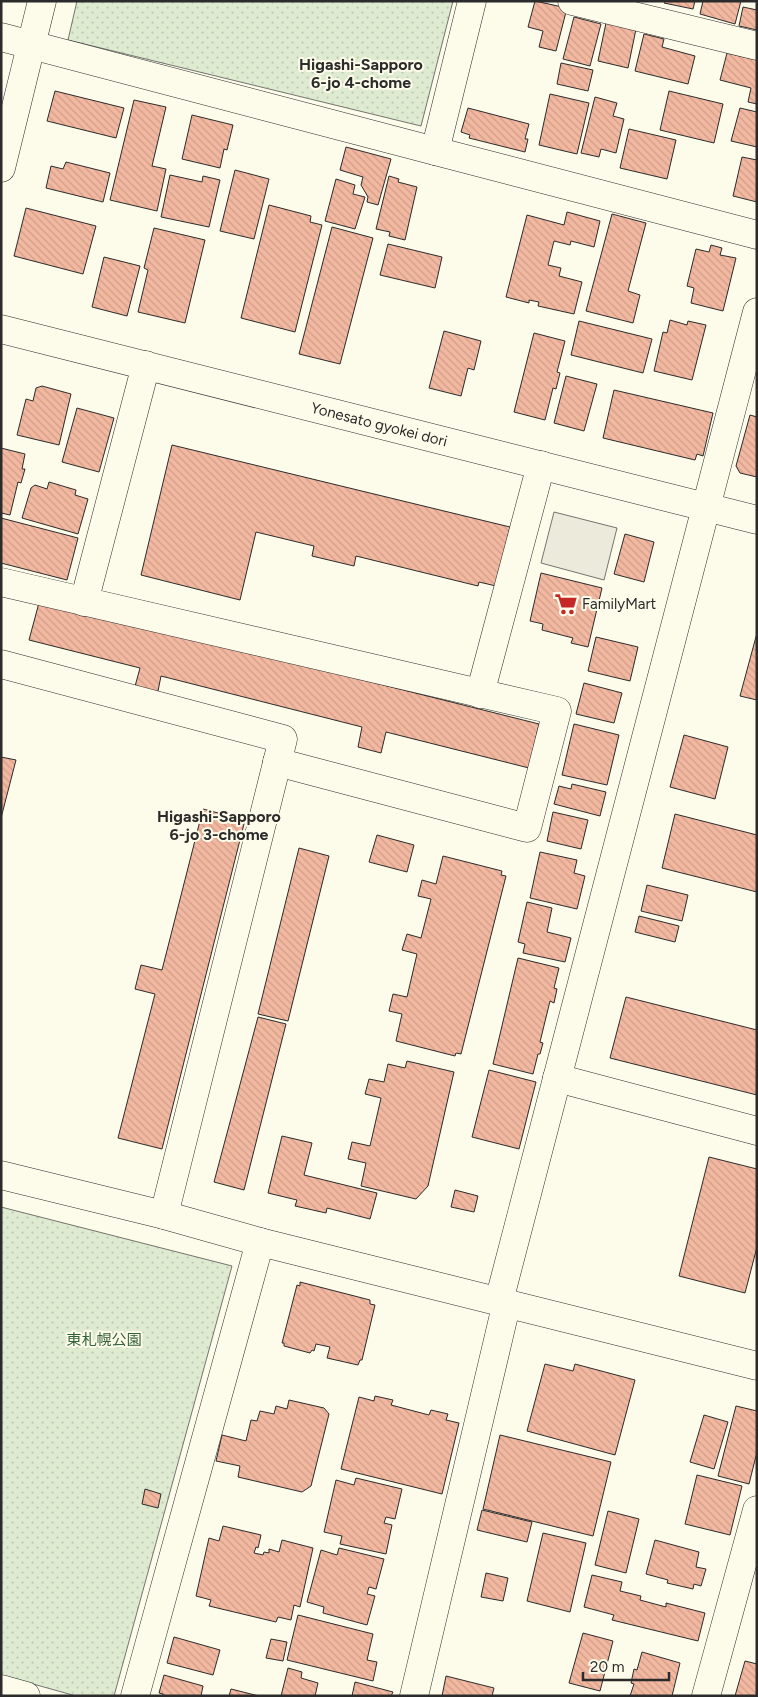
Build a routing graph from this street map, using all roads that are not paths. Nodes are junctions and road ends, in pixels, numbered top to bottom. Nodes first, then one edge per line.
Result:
1 (42, 1) edge
2 (472, 1) edge
3 (572, 1) edge
4 (1, 37) edge
5 (31, 45) junction
6 (757, 46) edge
7 (435, 151) junction
8 (1, 168) edge
9 (757, 235) edge
10 (757, 312) edge
11 (1, 329) edge
12 (146, 366) junction
13 (541, 465) junction
14 (705, 507) junction
15 (757, 520) edge
16 (1, 582) edge
17 (84, 602) junction
18 (1, 664) edge
19 (480, 694) junction
20 (277, 762) junction
21 (556, 1078) junction
22 (757, 1131) edge
23 (1, 1175) edge
24 (164, 1215) junction
25 (260, 1242) junction
26 (503, 1302) junction
27 (757, 1366) edge
28 (757, 1510) edge
29 (1, 1689) edge
30 (26, 1696) edge
31 (134, 1696) edge
32 (414, 1696) edge
33 (706, 1696) edge

1 - 5 street
2 - 7 street
3 - 6 street
4 - 5 street
5 - 7 street
5 - 8 street
7 - 9 street
10 - 14 street
11 - 12 street, Yonesato gyokei dori
12 - 13 street, Yonesato gyokei dori
12 - 17 street
13 - 14 street, Yonesato gyokei dori
13 - 19 street
14 - 15 street, Yonesato gyokei dori
14 - 21 street
16 - 17 street
17 - 19 street
18 - 20 street
19 - 20 street
20 - 24 street
21 - 22 street
21 - 26 street
23 - 24 street
24 - 25 street
25 - 26 street
25 - 31 street
26 - 27 street
26 - 32 street
28 - 33 street
29 - 30 street

